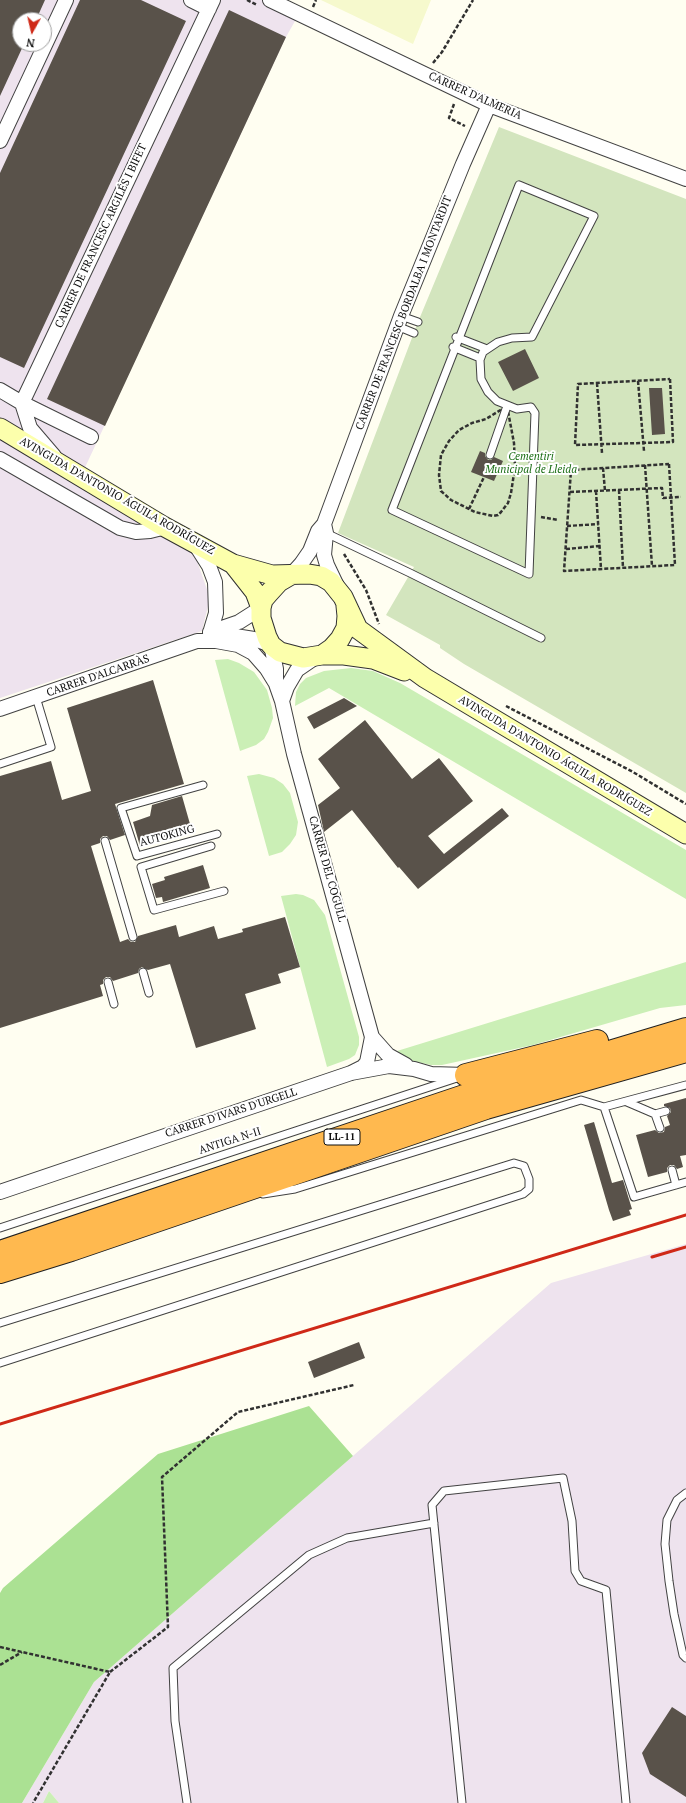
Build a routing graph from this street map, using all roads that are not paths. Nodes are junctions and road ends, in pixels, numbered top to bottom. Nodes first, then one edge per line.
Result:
1 (66, 0) edge
2 (191, 0) edge
3 (270, 0) edge
4 (211, 4) edge
5 (489, 105) junction
6 (0, 142) edge
7 (686, 179) edge
8 (399, 321) junction
9 (418, 322) dead end
10 (414, 333) dead end
11 (458, 338) junction
12 (454, 348) junction
13 (487, 349) junction
14 (480, 358) junction
15 (0, 390) edge
16 (22, 403) junction
17 (507, 406) junction
18 (0, 428) edge
19 (91, 437) dead end
20 (490, 455) dead end
21 (0, 459) edge
22 (62, 466) junction
23 (164, 526) junction
24 (329, 532) junction
25 (194, 542) junction
26 (233, 564) junction
27 (291, 575) junction
28 (342, 597) junction
29 (261, 608) junction
30 (204, 638) junction
31 (541, 638) dead end
32 (271, 644) junction
33 (319, 656) junction
34 (425, 678) junction
35 (276, 684) junction
36 (36, 697) junction
37 (282, 701) junction
38 (0, 709) edge
39 (0, 764) edge
40 (204, 785) dead end
41 (217, 834) dead end
42 (686, 834) edge
43 (105, 841) dead end
44 (211, 846) dead end
45 (224, 891) dead end
46 (133, 937) dead end
47 (143, 972) dead end
48 (108, 982) dead end
49 (149, 993) dead end
50 (114, 1004) dead end
51 (686, 1021) edge
52 (686, 1029) edge
53 (372, 1037) junction
54 (686, 1051) edge
55 (414, 1069) junction
56 (351, 1073) junction
57 (466, 1075) junction
58 (686, 1085) edge
59 (627, 1102) junction
60 (604, 1107) junction
61 (666, 1111) dead end
62 (655, 1114) junction
63 (660, 1128) dead end
64 (672, 1170) dead end
65 (686, 1182) edge
66 (676, 1184) junction
67 (0, 1192) edge
68 (229, 1196) junction
69 (0, 1228) edge
70 (0, 1252) edge
71 (0, 1272) edge
72 (0, 1323) edge
73 (0, 1363) edge
74 (686, 1493) edge
75 (434, 1523) junction
76 (685, 1655) edge
77 (187, 1803) edge
78 (462, 1803) edge
79 (626, 1803) edge

1 - 6 street
2 - 4 street
3 - 5 street, CARRER D'ALMERIA
4 - 16 street, CARRER DE FRANCESC ARGILÉS I BIFET
5 - 7 street, CARRER D'ALMERIA
5 - 8 street, CARRER DE FRANCESC BORDALBA I MONTARDIT
8 - 9 lane
8 - 10 lane
8 - 24 street, CARRER DE FRANCESC BORDALBA I MONTARDIT
11 - 12 lane
11 - 13 lane
11 - 13 lane
12 - 14 lane
12 - 17 lane
13 - 14 lane
14 - 17 lane
15 - 16 street
16 - 19 street
16 - 22 street
17 - 20 lane
18 - 22 street, AVINGUDA D'ANTONIO ÁGUILA RODRÍGUEZ
21 - 23 street
22 - 23 street, AVINGUDA D'ANTONIO ÁGUILA RODRÍGUEZ
23 - 25 street, AVINGUDA D'ANTONIO ÁGUILA RODRÍGUEZ
24 - 27 street, CARRER DE FRANCESC BORDALBA I MONTARDIT
24 - 28 street, CARRER DE FRANCESC BORDALBA I MONTARDIT
24 - 31 lane
25 - 26 street, AVINGUDA D'ANTONIO ÁGUILA RODRÍGUEZ
25 - 30 street
26 - 27 street, AVINGUDA D'ANTONIO ÁGUILA RODRÍGUEZ
26 - 29 street, AVINGUDA D'ANTONIO ÁGUILA RODRÍGUEZ
27 - 28 street, AVINGUDA D'ANTONIO ÁGUILA RODRÍGUEZ
27 - 29 street
28 - 33 street
28 - 34 street, AVINGUDA D'ANTONIO ÁGUILA RODRÍGUEZ
29 - 30 street, CARRER D'ALCARRÀS
29 - 32 street, AVINGUDA D'ANTONIO ÁGUILA RODRÍGUEZ
30 - 32 street, CARRER D'ALCARRÀS
30 - 35 street, CARRER D'ALCARRÀS
30 - 36 street, CARRER D'ALCARRÀS
32 - 33 street, AVINGUDA D'ANTONIO ÁGUILA RODRÍGUEZ
32 - 35 street, CARRER DEL COGULL
33 - 34 street, AVINGUDA D'ANTONIO ÁGUILA RODRÍGUEZ
33 - 37 street
34 - 42 street, AVINGUDA D'ANTONIO ÁGUILA RODRÍGUEZ
35 - 37 street, CARRER DEL COGULL
36 - 38 street, CARRER D'ALCARRÀS
36 - 39 lane
37 - 53 street, CARRER DEL COGULL
40 - 41 lane, AUTOKING
43 - 46 lane
44 - 45 lane
47 - 49 lane
48 - 50 lane
51 - 57 highway
52 - 70 highway, LL-11
53 - 55 street
53 - 56 street
54 - 68 highway, LL-11
55 - 56 street, CARRER D'IVARS D'URGELL
55 - 57 street, CARRER D'IVARS D'URGELL
56 - 67 street, CARRER D'IVARS D'URGELL
57 - 69 lane, ANTIGA N-II
58 - 59 lane
59 - 60 lane
59 - 62 lane
60 - 66 lane
60 - 68 lane
61 - 62 lane
62 - 63 lane
64 - 66 lane
65 - 66 lane
68 - 71 highway, LL-11
72 - 73 lane
74 - 76 lane
75 - 77 lane
75 - 78 lane
75 - 79 lane

